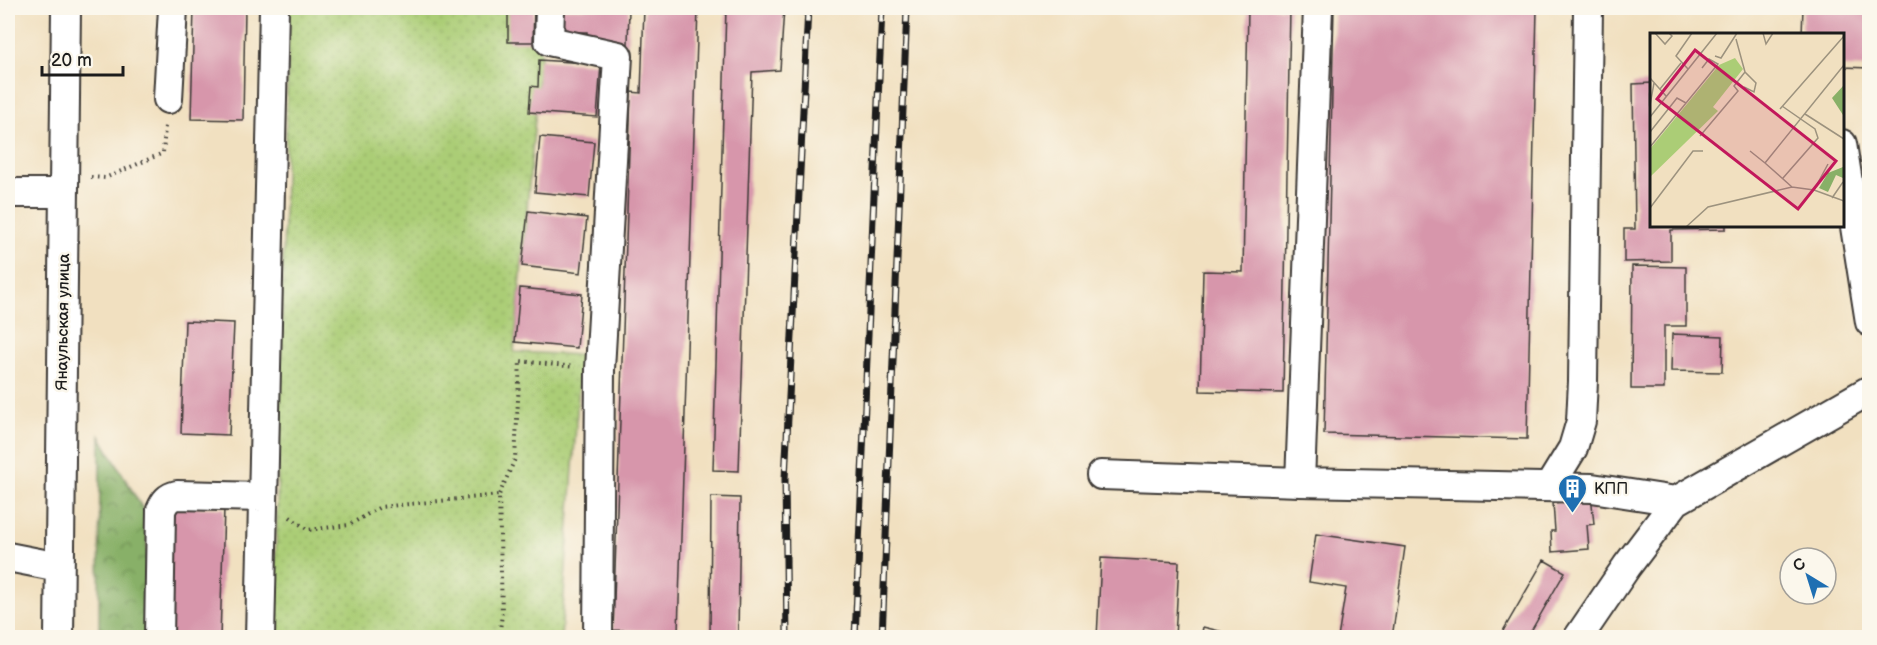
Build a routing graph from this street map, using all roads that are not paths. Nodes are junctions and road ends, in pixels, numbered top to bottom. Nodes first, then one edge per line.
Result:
1 (66, 8) edge
2 (173, 8) edge
3 (274, 8) edge
4 (550, 8) edge
5 (1317, 8) edge
6 (1588, 8) edge
7 (168, 99) dead end
8 (1844, 157) edge
9 (63, 184) junction
10 (8, 193) edge
11 (1869, 322) edge
12 (1869, 390) edge
13 (1101, 475) dead end
14 (1300, 482) junction
15 (1549, 487) junction
16 (263, 497) junction
17 (1676, 501) junction
18 (8, 557) edge
19 (59, 567) junction
20 (59, 638) edge
21 (159, 638) edge
22 (260, 638) edge
23 (598, 638) edge
24 (1578, 638) edge

1 - 9 street, Янаульская улица
2 - 7 street
3 - 16 street
4 - 23 street
5 - 14 street
6 - 15 street
8 - 11 street
9 - 10 street
9 - 19 street, Янаульская улица
12 - 17 street
13 - 14 street
14 - 15 street
15 - 17 street
16 - 21 street
16 - 22 street
17 - 24 street
18 - 19 street
19 - 20 street, Янаульская улица

